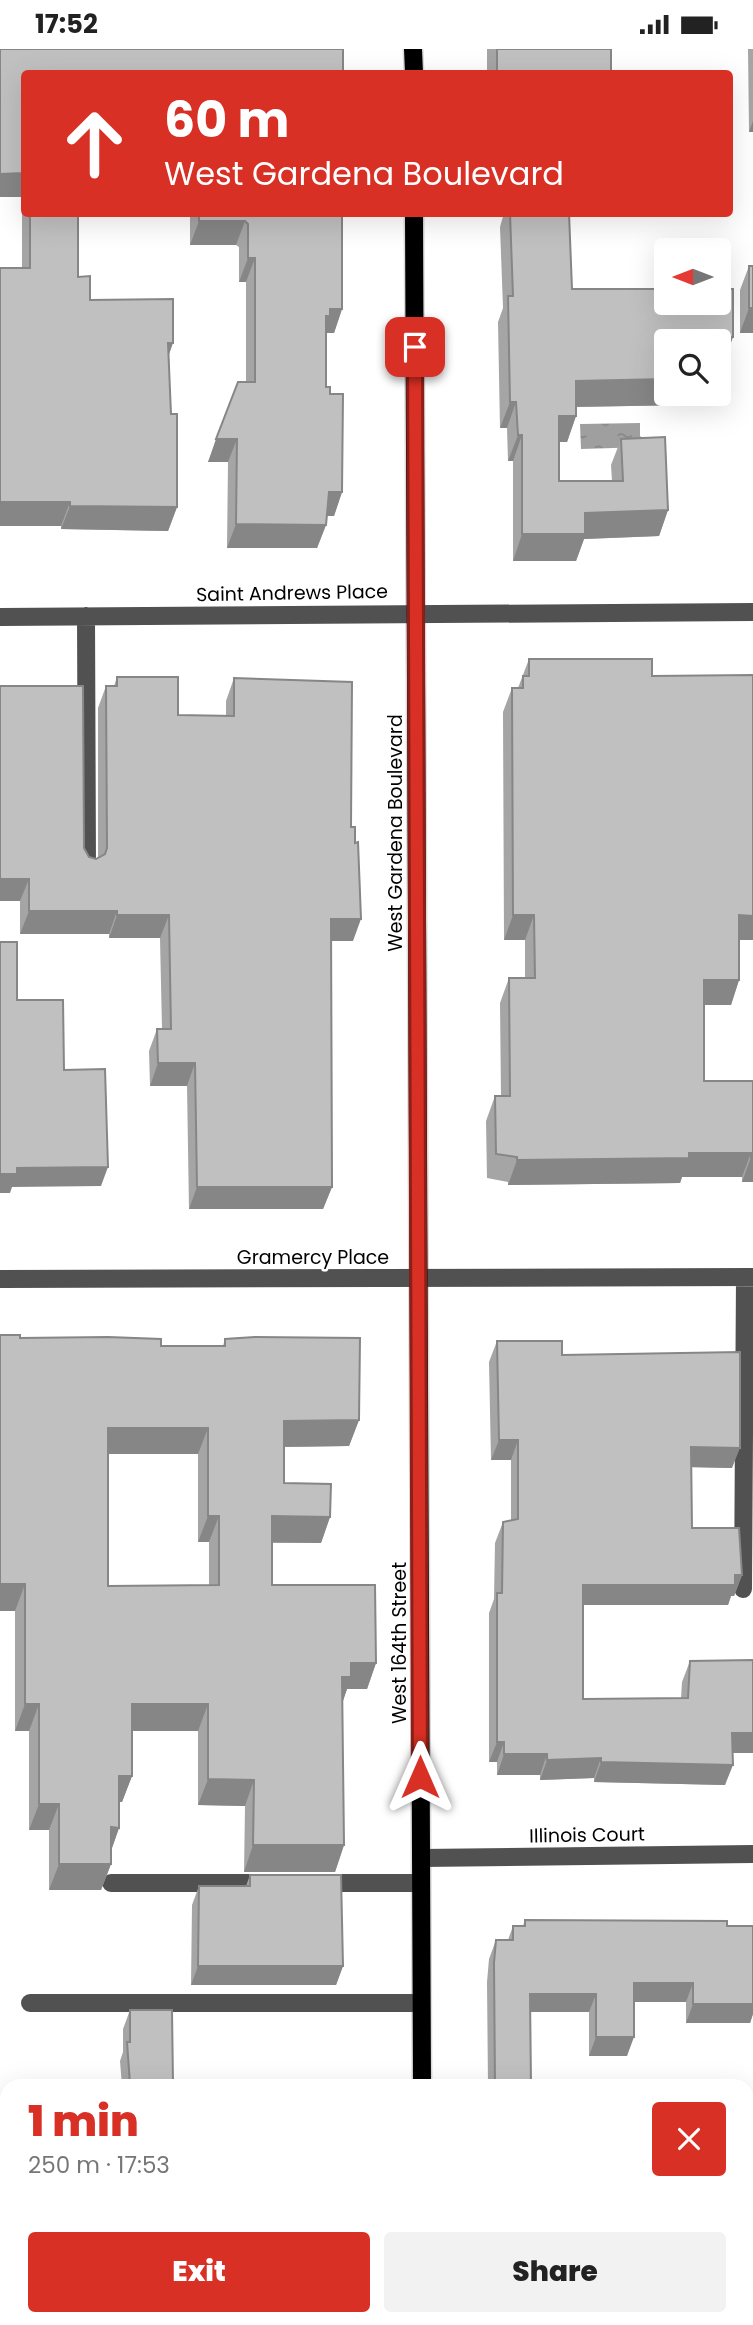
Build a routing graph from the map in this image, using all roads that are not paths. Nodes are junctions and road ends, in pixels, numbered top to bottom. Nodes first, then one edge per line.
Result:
1 (413, 49) edge
2 (414, 70) edge
3 (414, 217) edge
4 (753, 612) edge
5 (416, 613) junction
6 (86, 616) junction
7 (0, 617) edge
8 (87, 870) edge
9 (749, 1277) edge
10 (418, 1278) junction
11 (0, 1279) edge
12 (419, 1451) joint
13 (743, 1590) edge
14 (753, 1854) edge
15 (421, 1859) junction
16 (111, 1883) edge
17 (421, 1883) junction
18 (30, 2003) dead end
19 (421, 2003) junction
20 (422, 2079) edge

1 - 2 main road
3 - 5 main road, West Gardena Boulevard
4 - 5 street, Saint Andrews Place
5 - 6 street, Saint Andrews Place
5 - 10 main road, West Gardena Boulevard
6 - 7 street, Saint Andrews Place
6 - 8 street
9 - 10 street, Gramercy Place
9 - 13 street
10 - 11 street, Gramercy Place
10 - 12 main road, West Gardena Boulevard
12 - 15 main road, West 164th Street
14 - 15 street, Illinois Court
15 - 17 main road, West 164th Street
16 - 17 street
17 - 19 main road, West 164th Street
18 - 19 street
19 - 20 main road, West 164th Street

